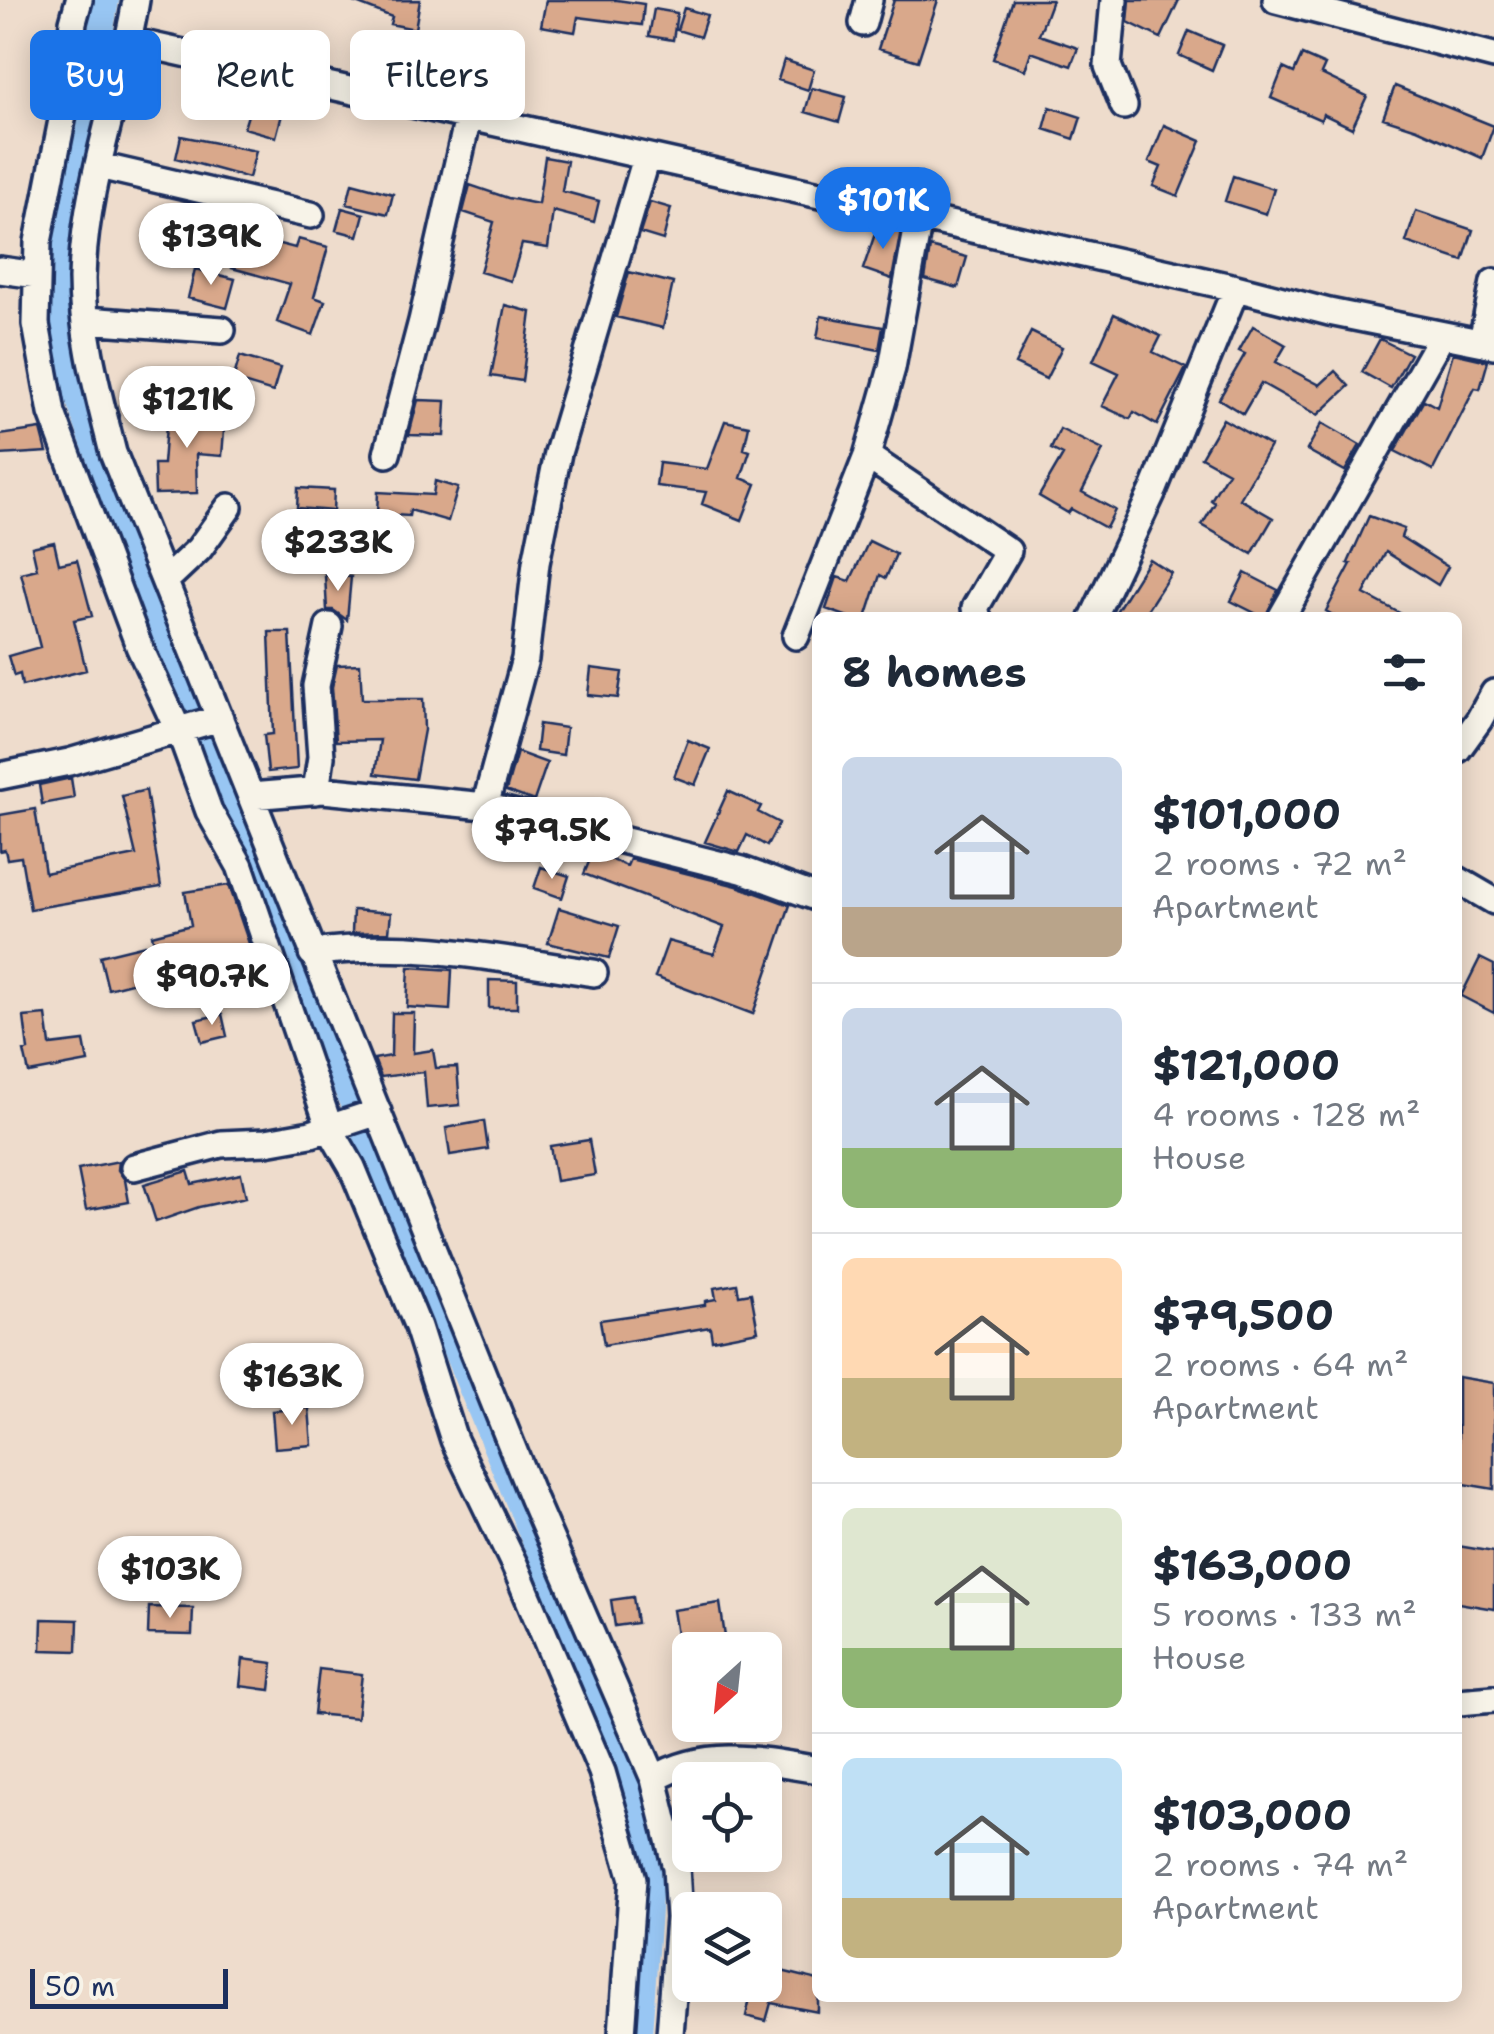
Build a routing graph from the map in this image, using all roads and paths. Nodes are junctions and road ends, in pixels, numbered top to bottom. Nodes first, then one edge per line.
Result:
1 (79, 0) edge
2 (136, 0) edge
3 (1114, 0) edge
4 (1276, 0) edge
5 (132, 30) edge
6 (161, 48) edge
7 (1494, 56) edge
8 (350, 91) edge
9 (1124, 106) dead end
10 (110, 120) edge
11 (468, 120) edge
12 (477, 120) edge
13 (646, 158) junction
14 (98, 166) junction
15 (312, 215) dead end
16 (919, 220) junction
17 (0, 270) edge
18 (37, 275) junction
19 (1236, 288) junction
20 (1489, 319) edge
21 (86, 320) junction
22 (222, 330) dead end
23 (1442, 335) junction
24 (387, 454) dead end
25 (867, 456) junction
26 (230, 507) dead end
27 (165, 581) junction
28 (976, 612) edge
29 (1096, 612) edge
30 (1284, 612) edge
31 (329, 626) dead end
32 (796, 636) dead end
33 (1494, 693) edge
34 (217, 718) junction
35 (182, 727) junction
36 (1462, 744) edge
37 (0, 776) edge
38 (316, 790) junction
39 (250, 796) junction
40 (486, 806) junction
41 (1462, 882) edge
42 (812, 896) edge
43 (1494, 900) edge
44 (312, 953) junction
45 (594, 973) dead end
46 (355, 1120) junction
47 (134, 1167) dead end
48 (1494, 1698) edge
49 (1462, 1702) edge
50 (812, 1769) edge
51 (654, 1779) junction
52 (622, 2034) edge
53 (670, 2034) edge

1 - 18 street
2 - 5 street
3 - 9 street
4 - 7 street
6 - 8 street
10 - 14 street
11 - 24 street
12 - 13 street
13 - 16 street
13 - 40 street
14 - 15 street
14 - 21 street
16 - 19 street
16 - 25 street
17 - 18 street
18 - 35 street
19 - 23 street
19 - 29 street
20 - 23 street
21 - 22 street
21 - 27 street
23 - 30 street
25 - 28 street
25 - 32 street
26 - 27 street
27 - 34 street
31 - 38 street
33 - 36 street
34 - 35 street
34 - 39 street
35 - 37 street
35 - 46 street
38 - 39 street
38 - 40 street
39 - 44 street
40 - 42 street
41 - 43 street
44 - 45 street
44 - 46 street
46 - 47 street
46 - 51 street
46 - 52 street
48 - 49 street
50 - 51 street
51 - 53 street

